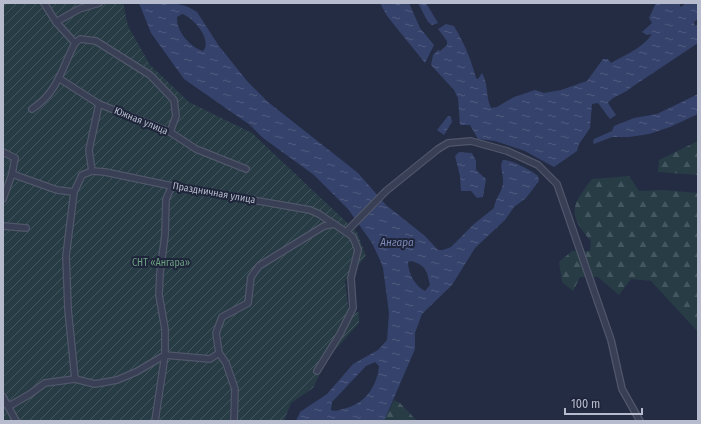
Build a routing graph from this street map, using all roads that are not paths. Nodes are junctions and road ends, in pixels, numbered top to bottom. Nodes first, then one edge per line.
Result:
1 (44, 3) edge
2 (100, 3) edge
3 (56, 22) junction
4 (75, 44) junction
5 (60, 79) junction
6 (99, 104) junction
7 (32, 109) dead end
8 (170, 132) junction
9 (3, 152) edge
10 (246, 170) dead end
11 (92, 171) junction
12 (12, 174) junction
13 (172, 186) junction
14 (74, 192) junction
15 (3, 199) edge
16 (334, 224) junction
17 (3, 226) edge
18 (26, 228) dead end
19 (348, 230) junction
20 (219, 353) junction
21 (165, 355) junction
22 (317, 371) dead end
23 (75, 379) junction
24 (3, 397) edge
25 (5, 405) edge
26 (234, 419) edge
27 (16, 421) edge
28 (155, 421) edge
29 (228, 421) edge
30 (640, 421) edge

1 - 3 street
2 - 3 street
3 - 4 street
4 - 5 street
4 - 8 street
5 - 6 street, Южная улица
5 - 7 street
6 - 8 street, Южная улица
6 - 11 street
8 - 10 street, Южная улица
9 - 12 street
11 - 13 street, Праздничная улица
11 - 14 street
12 - 14 street
12 - 15 street
13 - 16 street, Праздничная улица
13 - 21 street
14 - 23 street
16 - 19 street, Праздничная улица
16 - 20 street
17 - 18 street
19 - 22 street
19 - 30 street
20 - 21 street
20 - 26 street
21 - 23 street
21 - 28 street
23 - 25 street
24 - 25 street
25 - 27 street
26 - 29 street

